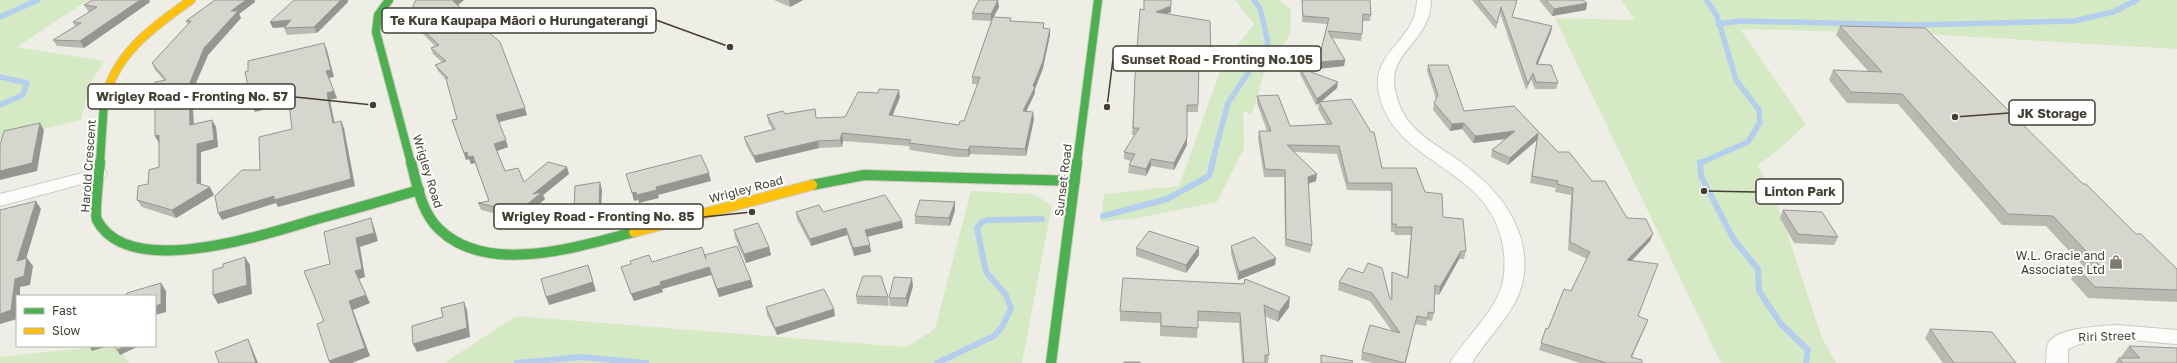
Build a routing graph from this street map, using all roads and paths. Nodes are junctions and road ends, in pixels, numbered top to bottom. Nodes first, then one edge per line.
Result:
1 (191, 0) edge
2 (389, 0) edge
3 (1098, 0) edge
4 (1424, 0) edge
5 (98, 174) junction
6 (1075, 182) junction
7 (419, 190) junction
8 (0, 200) edge
9 (2177, 337) edge
10 (1051, 363) edge
11 (1461, 363) edge
12 (2057, 363) edge

1 - 5 street, Harold Crescent
2 - 7 street, Wrigley Road
3 - 6 street, Sunset Road
4 - 11 street
5 - 7 street, Harold Crescent
5 - 8 street
6 - 7 street, Wrigley Road
6 - 10 street, Sunset Road
9 - 12 street, Riri Street

